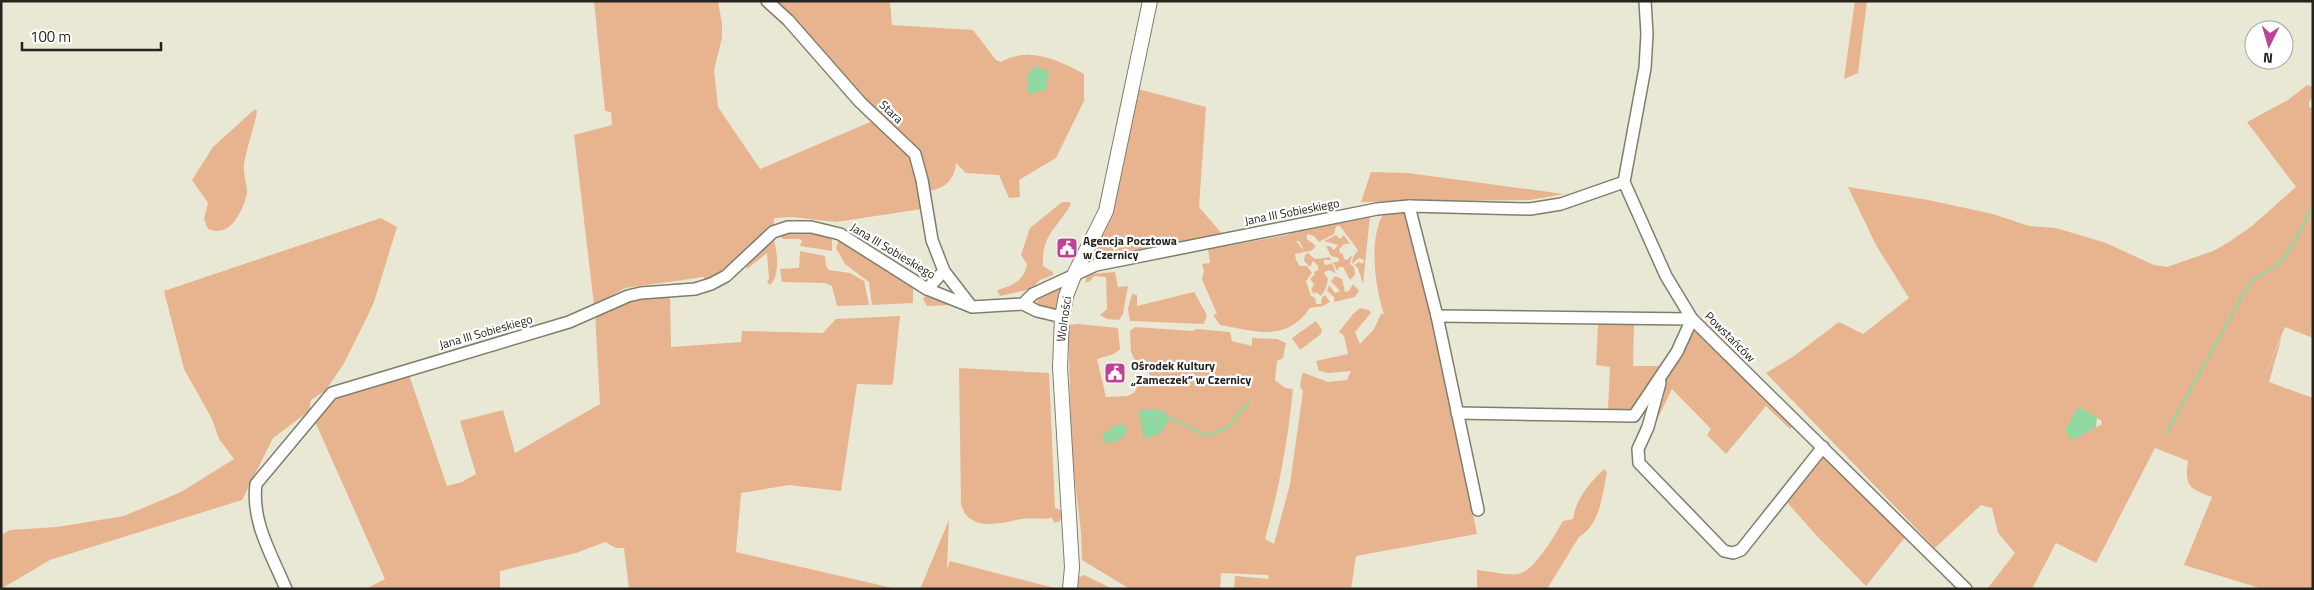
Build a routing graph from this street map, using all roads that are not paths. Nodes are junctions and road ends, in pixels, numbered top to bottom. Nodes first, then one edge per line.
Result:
1 (767, 1) edge
2 (1150, 1) edge
3 (1646, 1) edge
4 (1624, 182) junction
5 (1409, 206) junction
6 (944, 271) junction
7 (1075, 273) junction
8 (926, 288) junction
9 (1023, 304) junction
10 (972, 307) junction
11 (1062, 316) junction
12 (1436, 316) junction
13 (1692, 319) junction
14 (1662, 374) junction
15 (1457, 413) junction
16 (1634, 416) junction
17 (1648, 427) junction
18 (1823, 447) junction
19 (1478, 510) dead end
20 (286, 589) edge
21 (1070, 589) edge
22 (1966, 589) edge

1 - 6 street, Stara
2 - 7 street, Wolności
3 - 4 street
4 - 5 street, Jana III Sobieskiego
4 - 13 street, Powstańców
5 - 7 street, Jana III Sobieskiego
5 - 12 street
6 - 8 street
6 - 10 street, Stara
7 - 9 street, Jana III Sobieskiego
7 - 11 street, Wolności
8 - 10 street, Jana III Sobieskiego
8 - 20 street, Jana III Sobieskiego
9 - 10 street, Jana III Sobieskiego
9 - 11 street
11 - 21 street, Wolności
12 - 13 street
12 - 15 street
13 - 14 street
13 - 18 street, Powstańców
14 - 16 street
14 - 17 street
15 - 16 street
15 - 19 street
16 - 17 street
17 - 18 street
18 - 22 street, Powstańców

